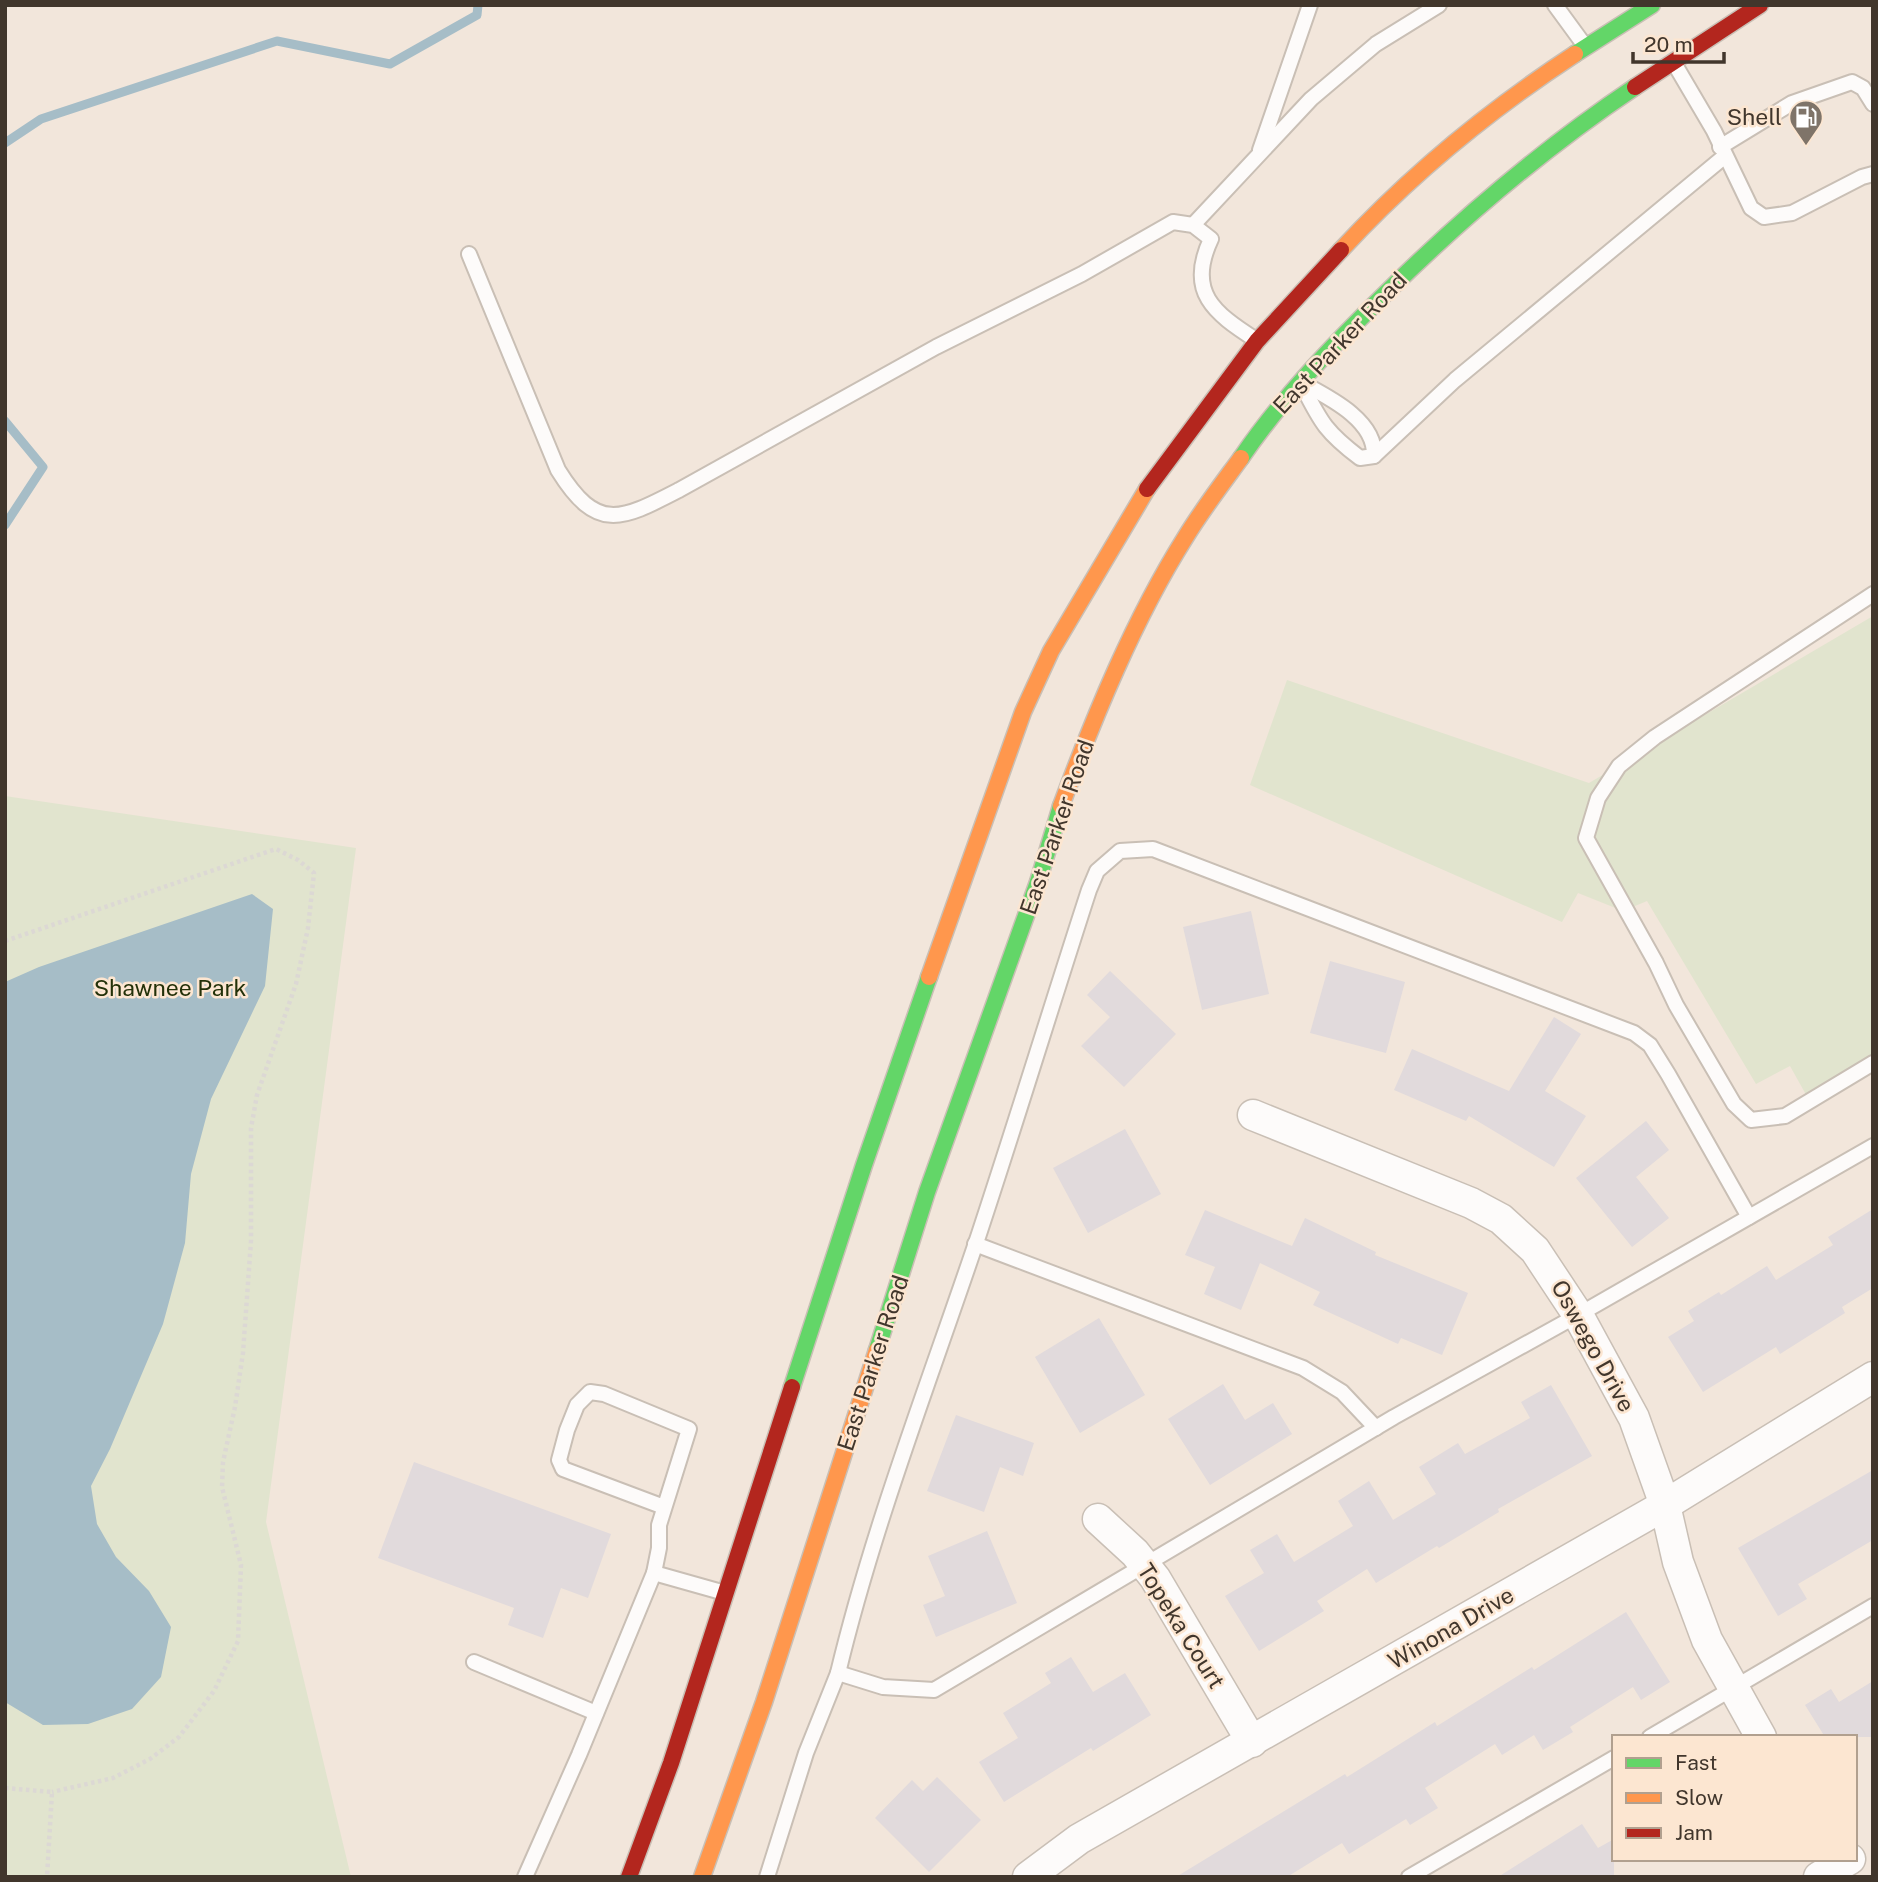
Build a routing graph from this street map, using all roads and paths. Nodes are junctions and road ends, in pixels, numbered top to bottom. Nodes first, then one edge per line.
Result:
1 (1310, 5) edge
2 (1439, 5) edge
3 (1555, 5) edge
4 (1652, 5) edge
5 (1760, 5) edge
6 (1586, 47) junction
7 (1673, 61) junction
8 (1873, 104) edge
9 (1723, 151) junction
10 (1259, 155) junction
11 (1873, 174) edge
12 (1193, 225) junction
13 (469, 254) dead end
14 (1261, 345) junction
15 (1296, 378) junction
16 (1374, 456) junction
17 (1873, 594) edge
18 (5, 941) edge
19 (1873, 1063) edge
20 (1253, 1115) dead end
21 (1873, 1146) edge
22 (1749, 1217) junction
23 (975, 1244) junction
24 (1578, 1315) junction
25 (1873, 1377) edge
26 (1376, 1428) junction
27 (1665, 1505) junction
28 (664, 1507) junction
29 (1098, 1519) dead end
30 (1145, 1566) junction
31 (654, 1573) junction
32 (726, 1593) junction
33 (1873, 1606) edge
34 (474, 1662) dead end
35 (838, 1673) junction
36 (1733, 1688) junction
37 (596, 1713) junction
38 (1653, 1735) edge
39 (1760, 1735) edge
40 (1252, 1742) junction
41 (1612, 1759) edge
42 (5, 1788) edge
43 (52, 1792) junction
44 (1873, 1846) edge
45 (1857, 1855) edge
46 (47, 1877) edge
47 (524, 1877) edge
48 (629, 1877) edge
49 (702, 1877) edge
50 (767, 1877) edge
51 (1028, 1877) edge
52 (1409, 1877) edge

1 - 10 lane
2 - 10 lane
3 - 6 lane
4 - 6 main road
5 - 7 main road, East Parker Road
6 - 14 main road
7 - 9 lane
7 - 15 main road, East Parker Road
8 - 9 lane
9 - 11 lane
9 - 16 lane
10 - 12 lane
12 - 13 lane
12 - 14 lane
14 - 32 main road
15 - 16 lane
15 - 16 lane
15 - 49 main road, East Parker Road
17 - 19 lane
18 - 43 path
20 - 24 street, Oswego Drive
21 - 22 lane
22 - 23 lane
22 - 24 lane
23 - 26 lane
23 - 35 lane
24 - 26 lane
24 - 27 street, Oswego Drive
25 - 27 street, Winona Drive
26 - 30 lane
27 - 36 street, Oswego Drive
27 - 40 street, Winona Drive
28 - 28 lane
28 - 31 lane
29 - 30 street, Topeka Court
30 - 35 lane
30 - 40 street, Topeka Court
31 - 32 lane
31 - 37 lane
32 - 48 main road
33 - 36 lane
34 - 37 lane
35 - 50 lane
36 - 38 lane
36 - 39 street, Oswego Drive
37 - 47 lane
40 - 51 street, Winona Drive
41 - 52 lane
42 - 43 path
43 - 46 path
44 - 45 street

